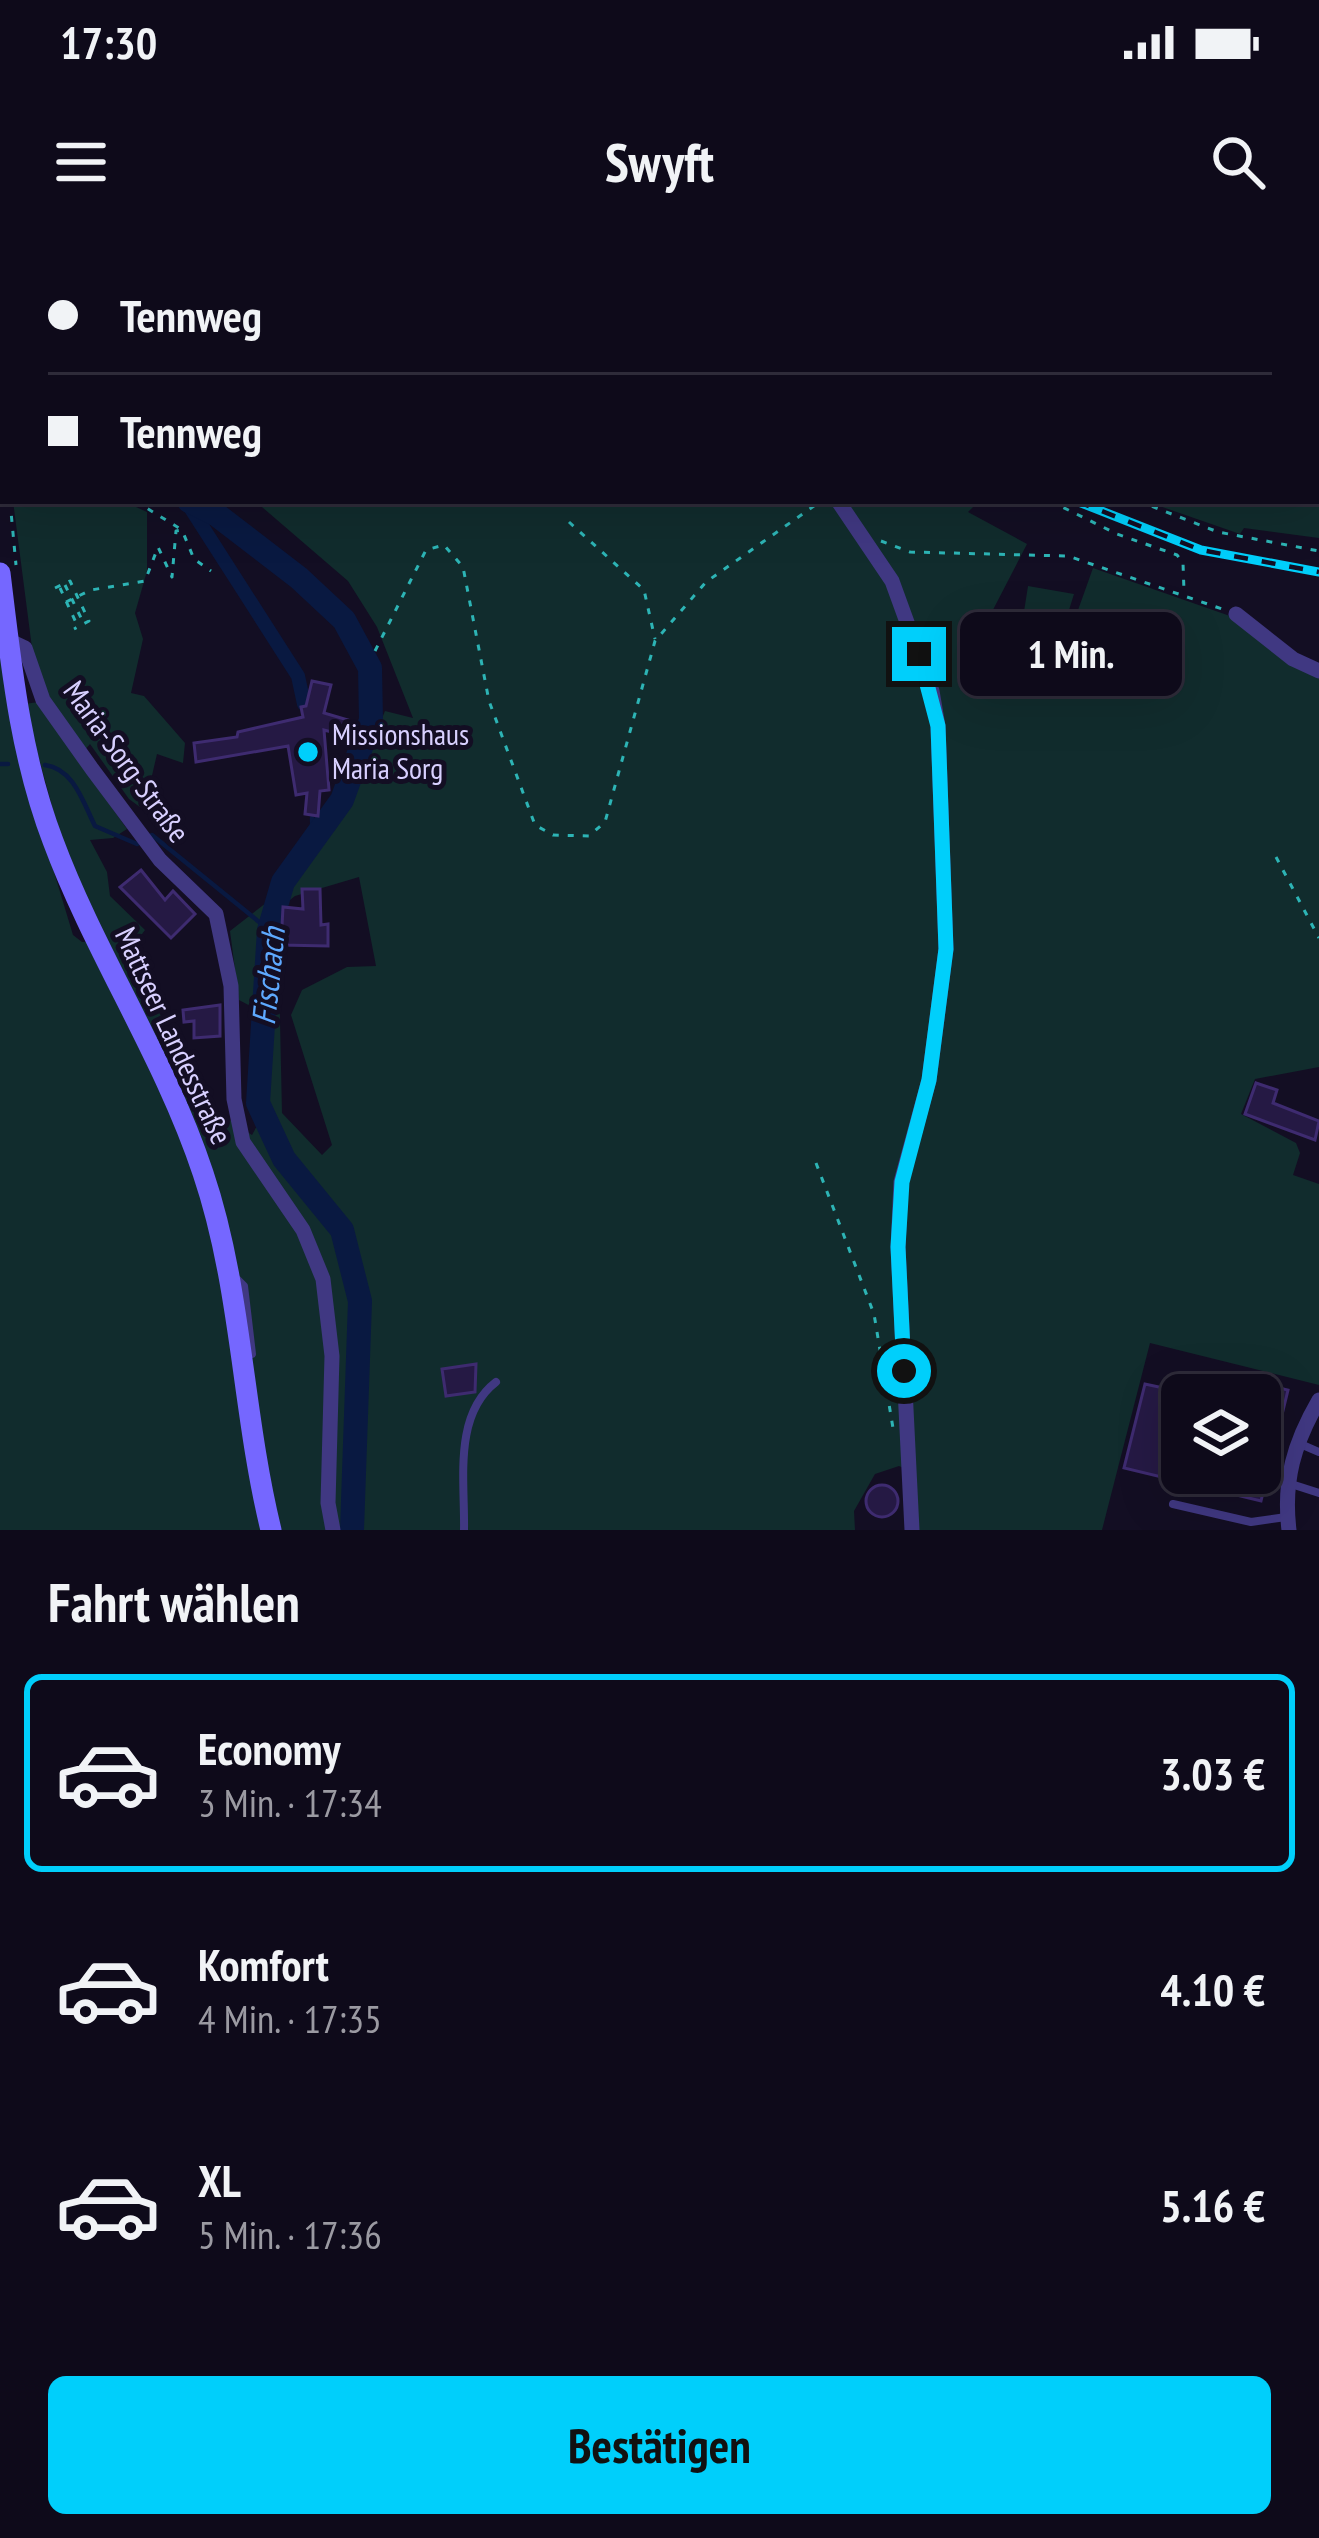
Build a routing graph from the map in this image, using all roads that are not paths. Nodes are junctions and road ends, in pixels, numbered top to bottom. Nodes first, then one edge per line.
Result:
1 (840, 504) edge
2 (0, 573) edge
3 (1236, 614) road end
4 (8, 640) junction
5 (1319, 670) edge
6 (496, 1382) dead end
7 (1319, 1400) edge
8 (1314, 1419) edge
9 (1298, 1442) junction
10 (1319, 1452) edge
11 (1286, 1483) junction
12 (1318, 1489) edge
13 (1173, 1504) dead end
14 (1288, 1523) edge
15 (272, 1530) edge
16 (333, 1530) edge
17 (464, 1530) edge
18 (912, 1530) edge
19 (1303, 1530) edge

1 - 18 street
2 - 4 main road, Mattseer Landesstraße
3 - 5 street
4 - 15 main road, Mattseer Landesstraße
4 - 16 street, Maria-Sorg-Straße
6 - 17 lane
7 - 8 street
8 - 9 street
9 - 10 lane
9 - 11 street
11 - 12 lane
11 - 14 street
13 - 14 lane
14 - 19 street

